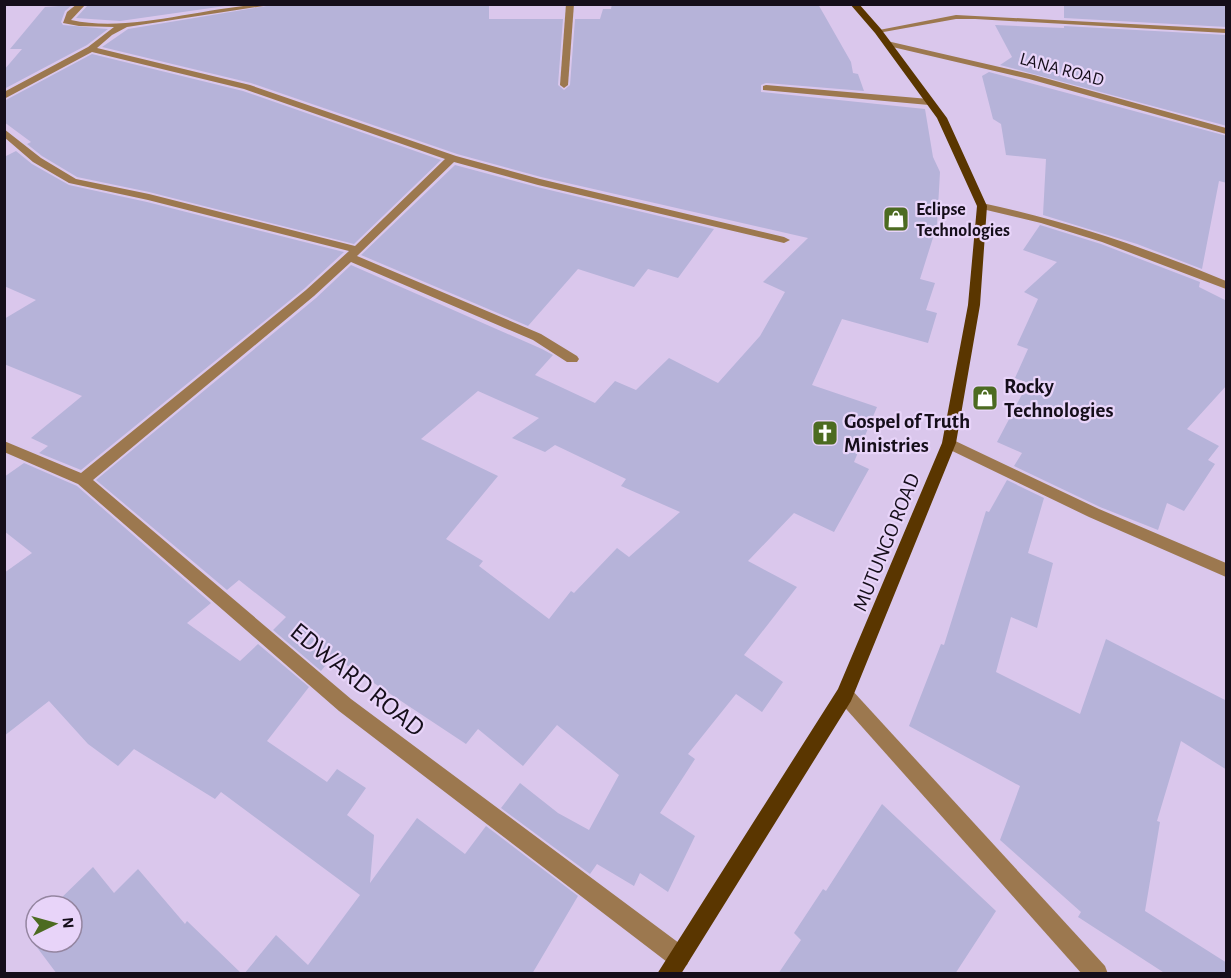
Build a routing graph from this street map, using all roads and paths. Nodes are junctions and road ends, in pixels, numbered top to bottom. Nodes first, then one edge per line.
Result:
1 (82, 4) edge
2 (272, 4) edge
3 (570, 4) edge
4 (854, 4) edge
5 (125, 25) junction
6 (878, 31) junction
7 (1227, 31) edge
8 (887, 44) junction
9 (91, 49) junction
10 (564, 85) dead end
11 (766, 88) dead end
12 (4, 96) edge
13 (929, 102) junction
14 (1227, 131) edge
15 (4, 132) edge
16 (452, 158) junction
17 (982, 207) junction
18 (784, 240) dead end
19 (353, 253) junction
20 (1227, 285) edge
21 (572, 359) dead end
22 (949, 443) junction
23 (4, 446) edge
24 (83, 480) junction
25 (1227, 570) edge
26 (845, 695) junction
27 (679, 957) junction
28 (668, 974) edge
29 (1097, 974) edge

1 - 5 street
2 - 5 street
3 - 10 street
4 - 6 main road, MUTUNGO ROAD
5 - 9 street
6 - 7 street
6 - 8 main road, MUTUNGO ROAD
8 - 13 main road, MUTUNGO ROAD
8 - 14 street, LANA ROAD
9 - 12 street
9 - 16 street
11 - 13 street
13 - 17 main road, MUTUNGO ROAD
15 - 19 street
16 - 18 street
16 - 19 street
17 - 20 street
17 - 22 main road, MUTUNGO ROAD
19 - 21 street
19 - 24 street
22 - 25 street
22 - 26 main road, MUTUNGO ROAD
23 - 24 street, EDWARD ROAD
24 - 27 street, EDWARD ROAD
26 - 27 main road, MUTUNGO ROAD
26 - 29 street
27 - 28 main road, MUTUNGO ROAD

